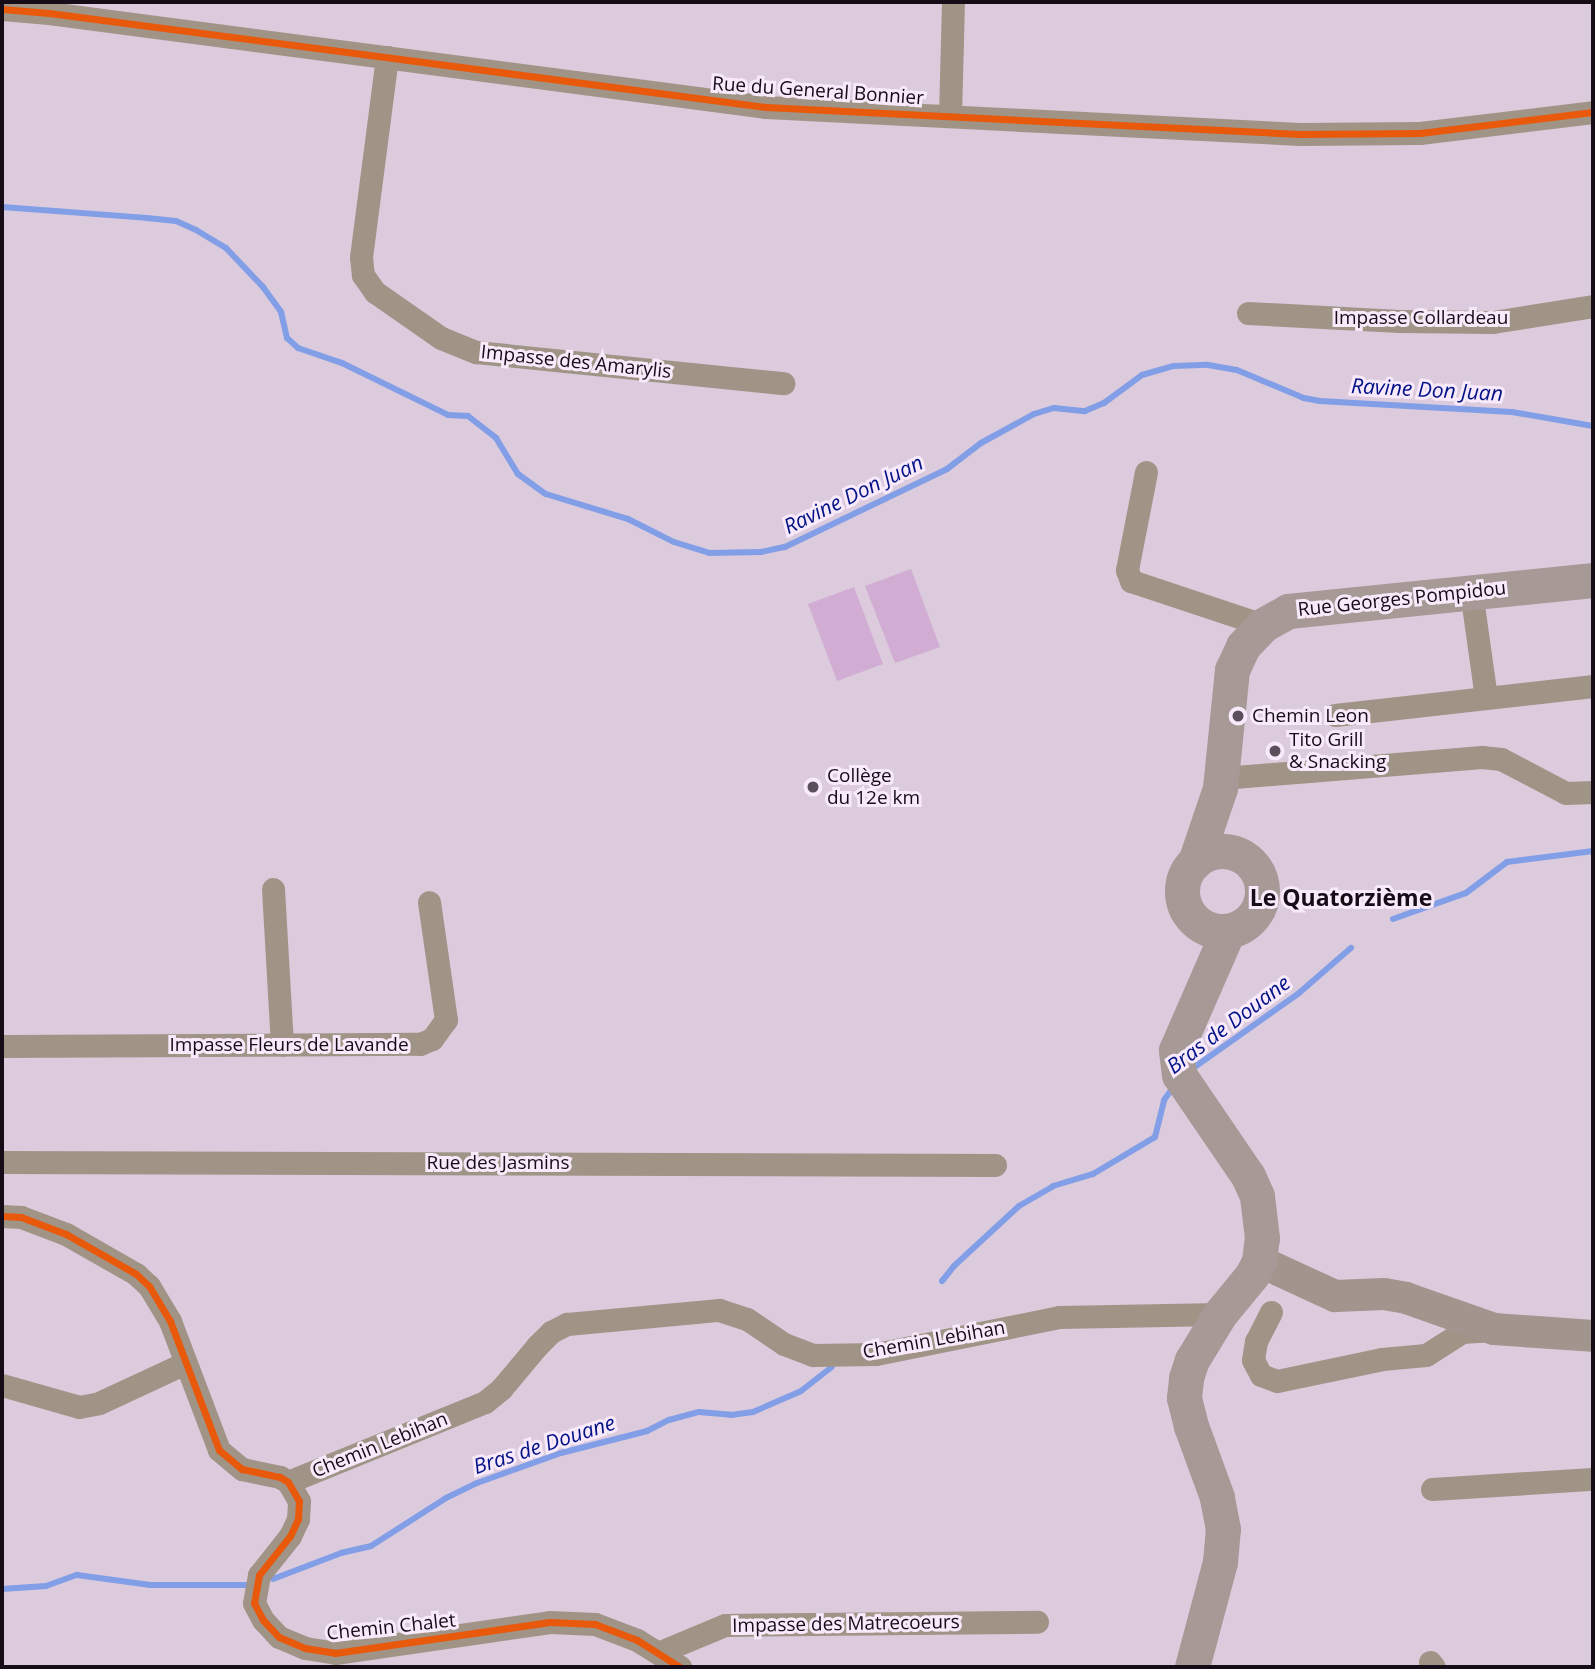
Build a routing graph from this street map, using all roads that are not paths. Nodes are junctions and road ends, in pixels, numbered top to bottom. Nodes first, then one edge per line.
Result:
1 (953, 2) edge
2 (2, 9) edge
3 (387, 57) junction
4 (1593, 112) edge
5 (950, 117) junction
6 (1593, 306) edge
7 (1248, 313) dead end
8 (783, 383) dead end
9 (1146, 472) dead end
10 (1593, 580) edge
11 (1471, 592) junction
12 (1263, 625) junction
13 (1593, 686) edge
14 (1486, 698) junction
15 (1335, 715) dead end
16 (1221, 783) junction
17 (1593, 792) edge
18 (1242, 857) junction
19 (1195, 862) junction
20 (273, 889) dead end
21 (429, 902) dead end
22 (1215, 929) junction
23 (282, 1045) junction
24 (2, 1046) edge
25 (2, 1162) edge
26 (995, 1165) dead end
27 (2, 1216) edge
28 (1259, 1261) junction
29 (1271, 1312) dead end
30 (1220, 1314) junction
31 (1494, 1329) junction
32 (1593, 1336) edge
33 (185, 1363) junction
34 (2, 1385) edge
35 (1593, 1479) edge
36 (288, 1482) junction
37 (1432, 1489) dead end
38 (1037, 1622) dead end
39 (660, 1652) junction
40 (382, 1657) edge
41 (680, 1667) edge
42 (1192, 1667) edge

1 - 5 street
2 - 3 street, Rue du General Bonnier
3 - 5 street, Rue du General Bonnier
3 - 8 street, Impasse des Amarylis
4 - 5 street, Rue du General Bonnier
6 - 7 street, Impasse Collardeau
9 - 12 street
10 - 11 main road, Rue Georges Pompidou
11 - 12 main road, Rue Georges Pompidou
11 - 14 street
12 - 16 main road, Rue Georges Pompidou
13 - 14 street
14 - 15 street
16 - 17 street
16 - 18 main road, Rue Georges Pompidou
16 - 19 main road, Rue Georges Pompidou
18 - 19 main road
18 - 22 main road
19 - 22 main road
20 - 23 street
21 - 23 street, Impasse Fleurs de Lavande
22 - 28 main road
23 - 24 street, Impasse Fleurs de Lavande
25 - 26 street, Rue des Jasmins
27 - 33 street
28 - 30 main road
28 - 31 main road
29 - 31 street
30 - 36 street, Chemin Lebihan
30 - 42 main road
31 - 32 main road
33 - 34 street
33 - 36 street
35 - 37 street
36 - 40 street, Chemin Chalet
38 - 39 street, Impasse des Matrecoeurs
39 - 40 street, Chemin Chalet
39 - 41 street, Chemin Chalet

